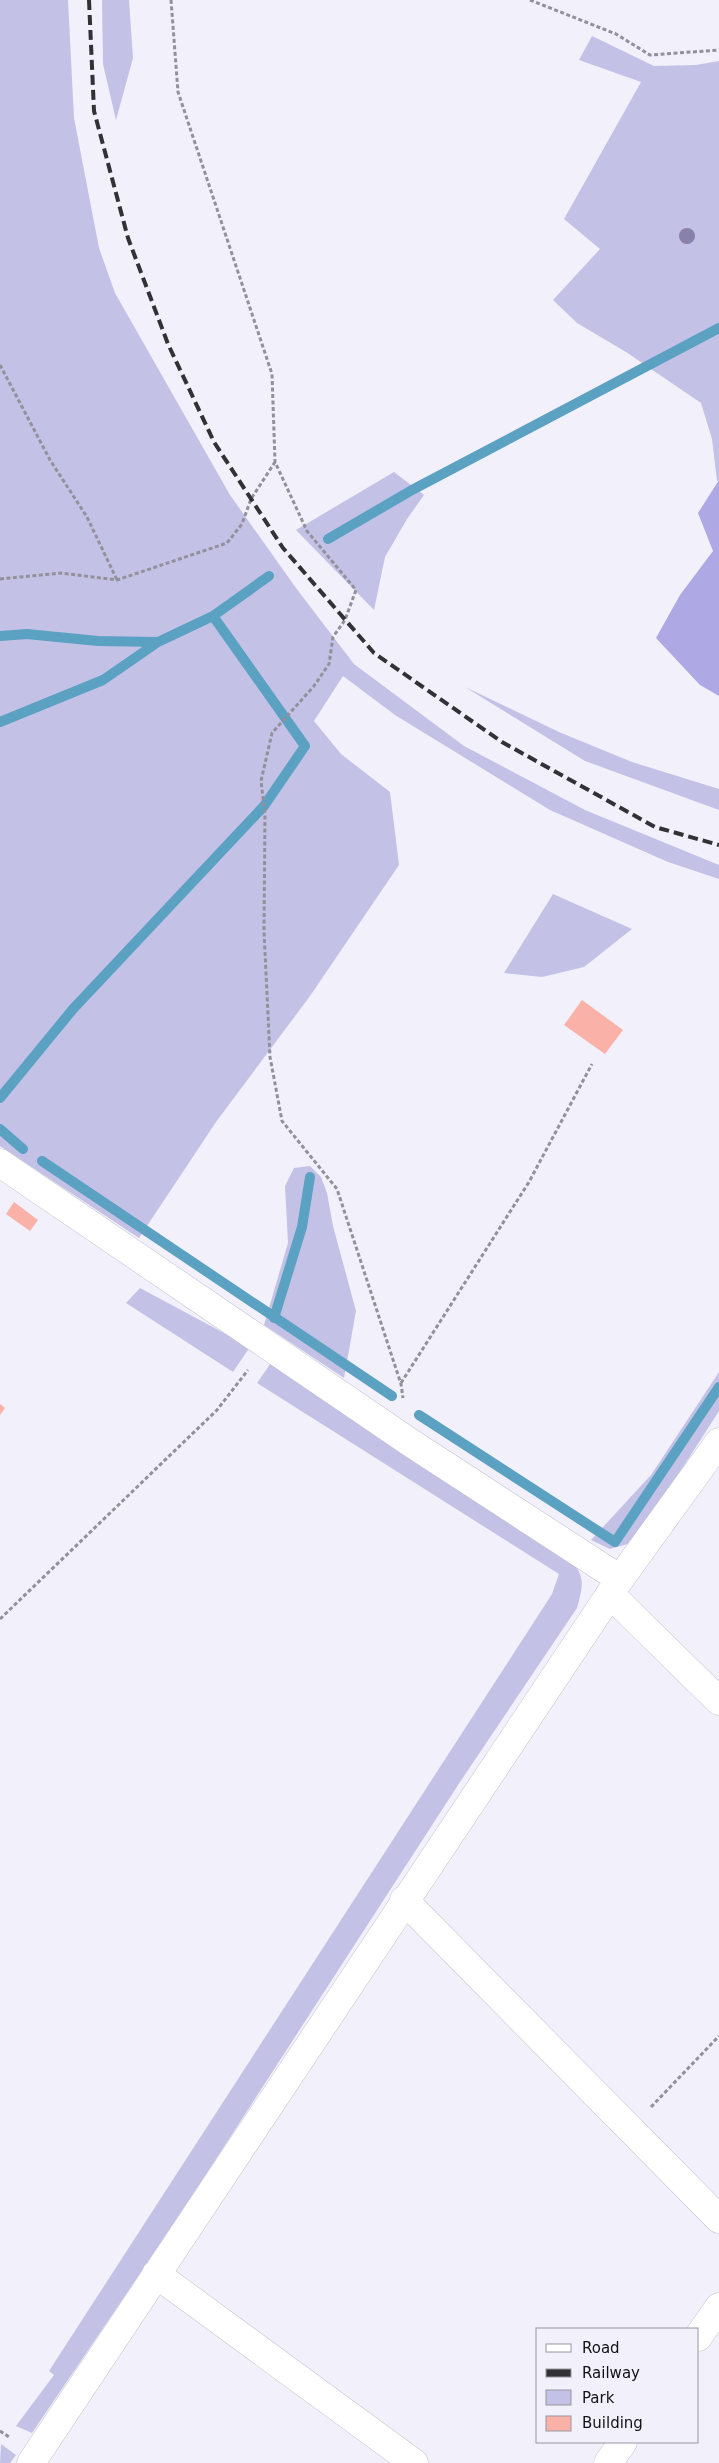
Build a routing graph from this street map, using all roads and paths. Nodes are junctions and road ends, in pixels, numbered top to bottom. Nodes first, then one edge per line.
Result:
1 (172, 0) edge
2 (530, 0) edge
3 (719, 50) edge
4 (0, 364) edge
5 (275, 462) junction
6 (0, 580) edge
7 (117, 580) junction
8 (592, 1064) dead end
9 (0, 1164) edge
10 (268, 1346) junction
11 (401, 1384) junction
12 (719, 1442) edge
13 (411, 1443) junction
14 (615, 1586) junction
15 (0, 1619) edge
16 (719, 1700) edge
17 (404, 1900) junction
18 (719, 2036) edge
19 (630, 2129) junction
20 (719, 2219) edge
21 (156, 2274) junction
22 (719, 2307) edge
23 (699, 2336) edge
24 (622, 2443) edge
25 (31, 2463) edge
26 (414, 2463) edge
27 (608, 2463) edge

1 - 5 path
2 - 3 path
4 - 7 path
5 - 7 path
5 - 11 path
6 - 7 path
8 - 11 path
9 - 10 street
10 - 13 street
10 - 15 path
11 - 13 path
12 - 14 street
13 - 14 street
14 - 16 street
14 - 17 street
17 - 19 street
17 - 21 street
18 - 19 path
19 - 20 street
21 - 25 street
21 - 26 street
22 - 23 street
24 - 27 street

